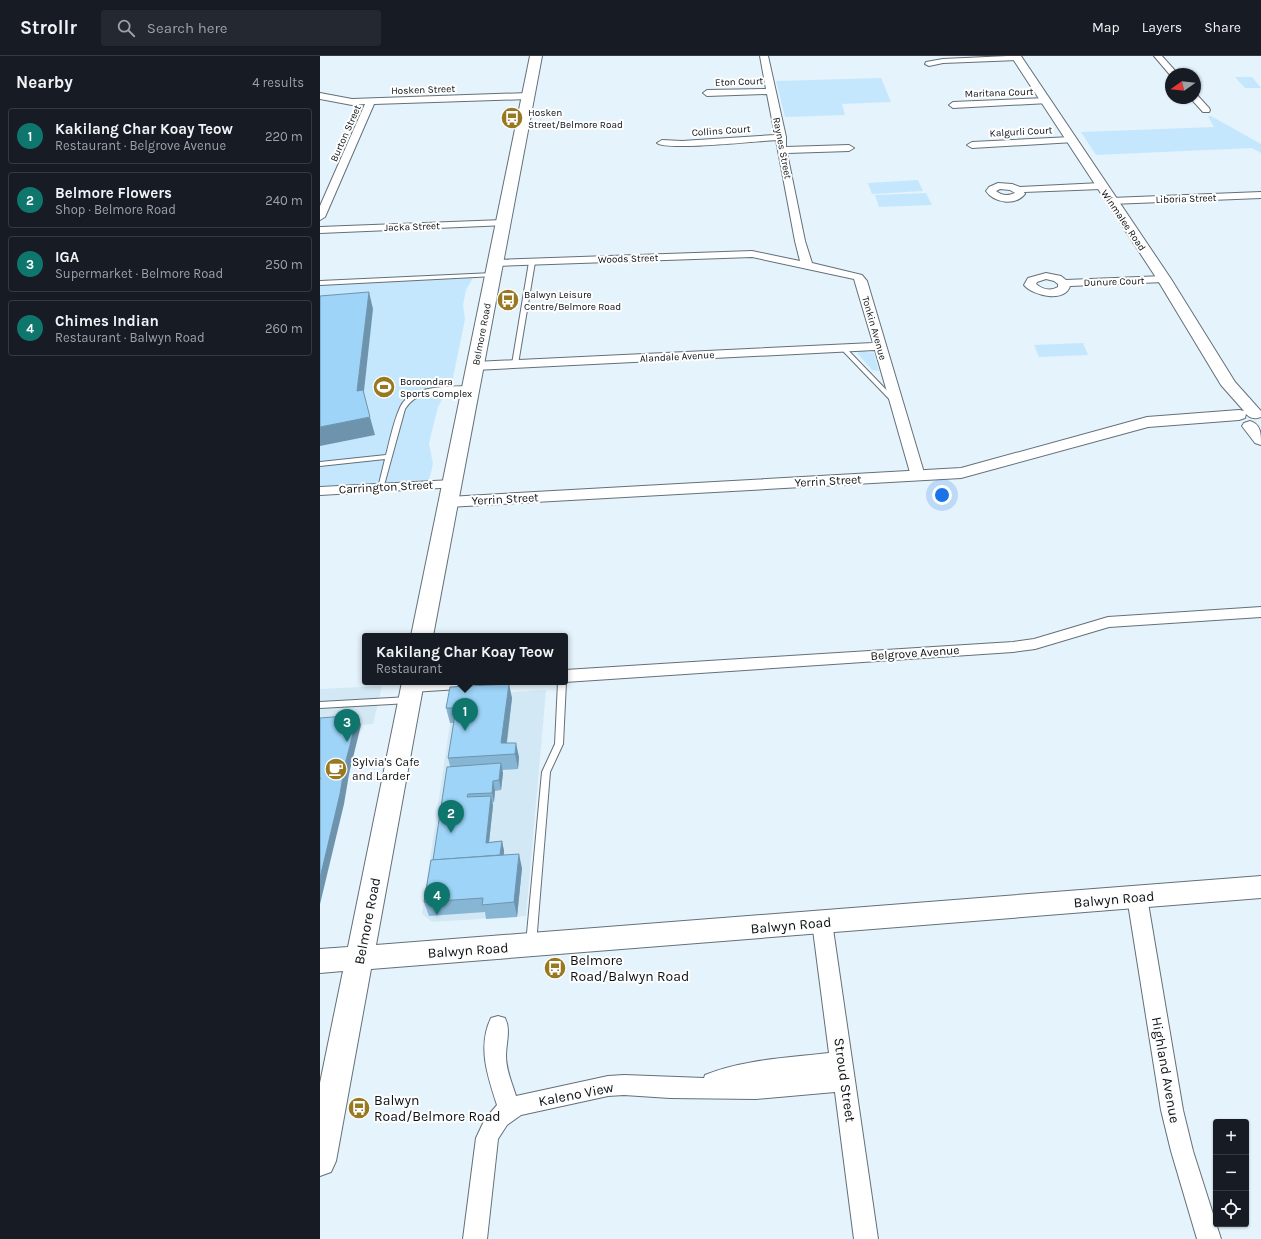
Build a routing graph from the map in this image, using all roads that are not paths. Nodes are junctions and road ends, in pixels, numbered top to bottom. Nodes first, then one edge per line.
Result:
1 (536, 56) edge
2 (764, 56) edge
3 (1158, 56) edge
4 (1017, 57) edge
5 (929, 64) dead end
6 (1169, 68) edge
7 (771, 91) junction
8 (707, 93) dead end
9 (320, 96) edge
10 (528, 96) junction
11 (371, 101) junction
12 (1046, 101) junction
13 (1200, 104) edge
14 (953, 105) dead end
15 (1206, 110) dead end
16 (781, 137) junction
17 (1071, 140) junction
18 (662, 143) dead end
19 (972, 145) dead end
20 (849, 148) dead end
21 (783, 150) junction
22 (1101, 186) junction
23 (1019, 190) dead end
24 (1261, 195) edge
25 (1111, 201) junction
26 (320, 217) edge
27 (503, 223) junction
28 (320, 230) edge
29 (800, 241) junction
30 (761, 255) junction
31 (532, 262) junction
32 (807, 265) junction
33 (494, 269) junction
34 (1164, 279) junction
35 (320, 283) edge
36 (1064, 283) dead end
37 (880, 346) junction
38 (843, 348) junction
39 (515, 364) junction
40 (475, 366) junction
41 (471, 388) junction
42 (896, 403) junction
43 (1250, 419) edge
44 (1261, 440) edge
45 (389, 457) junction
46 (320, 464) edge
47 (918, 476) junction
48 (452, 484) junction
49 (381, 488) junction
50 (320, 491) edge
51 (448, 502) junction
52 (1261, 612) edge
53 (423, 633) edge
54 (568, 676) edge
55 (448, 685) edge
56 (562, 685) edge
57 (412, 689) edge
58 (320, 705) edge
59 (1261, 887) edge
60 (1137, 897) junction
61 (822, 922) junction
62 (531, 945) junction
63 (360, 959) junction
64 (320, 961) edge
65 (498, 1025) dead end
66 (844, 1072) junction
67 (509, 1110) junction
68 (320, 1160) edge
69 (475, 1239) edge
70 (866, 1239) edge
71 (1210, 1239) edge

1 - 10 main road, Belmore Road
2 - 7 street, Raynes Street
3 - 6 street
4 - 5 street
4 - 12 street, Winmalee Road
7 - 8 street, Eton Court
7 - 16 street, Raynes Street
9 - 11 street, Hosken Street
10 - 11 street, Hosken Street
10 - 27 main road, Belmore Road
11 - 26 street, Burton Street
12 - 14 street, Maritana Court
12 - 17 street, Winmalee Road
13 - 15 street
16 - 18 street, Collins Court
16 - 21 street, Raynes Street
17 - 19 street, Kalgurli Court
17 - 22 street, Winmalee Road
20 - 21 street
21 - 29 street, Raynes Street
22 - 23 street
22 - 25 street, Winmalee Road
24 - 25 street, Liboria Street
25 - 34 street, Winmalee Road
27 - 28 street, Jacka Street
27 - 33 main road, Belmore Road
29 - 30 street
29 - 32 street, Raynes Street
30 - 31 street, Woods Street
30 - 32 street, Tonkin Avenue
31 - 33 street, Woods Street
31 - 39 lane
32 - 37 street, Tonkin Avenue
33 - 35 lane
33 - 40 main road, Belmore Road
34 - 36 street, Dunure Court
34 - 43 street, Winmalee Road
37 - 38 street, Alandale Avenue
37 - 42 street, Tonkin Avenue
38 - 39 street, Alandale Avenue
38 - 42 lane
39 - 40 street, Alandale Avenue
40 - 41 main road, Belmore Road
41 - 45 lane
41 - 48 main road, Belmore Road
42 - 47 street, Tonkin Avenue
43 - 44 street, Winmalee Road
43 - 47 street, Yerrin Street
45 - 46 lane
45 - 49 lane
47 - 51 street, Yerrin Street
48 - 49 street, Carrington Street
48 - 51 main road, Belmore Road
49 - 50 street, Carrington Street
51 - 53 main road, Belmore Road
52 - 54 street, Belgrove Avenue
55 - 57 street
56 - 62 lane
57 - 58 lane
57 - 63 main road, Belmore Road
59 - 60 main road, Balwyn Road
60 - 61 main road, Balwyn Road
60 - 71 street, Highland Avenue
61 - 62 main road, Balwyn Road
61 - 66 street, Stroud Street
62 - 63 main road, Balwyn Road
63 - 64 main road, Balwyn Road
63 - 68 main road, Belmore Road
65 - 67 street
66 - 67 street, Kaleno View
66 - 70 street, Stroud Street
67 - 69 street, Kaleno View

